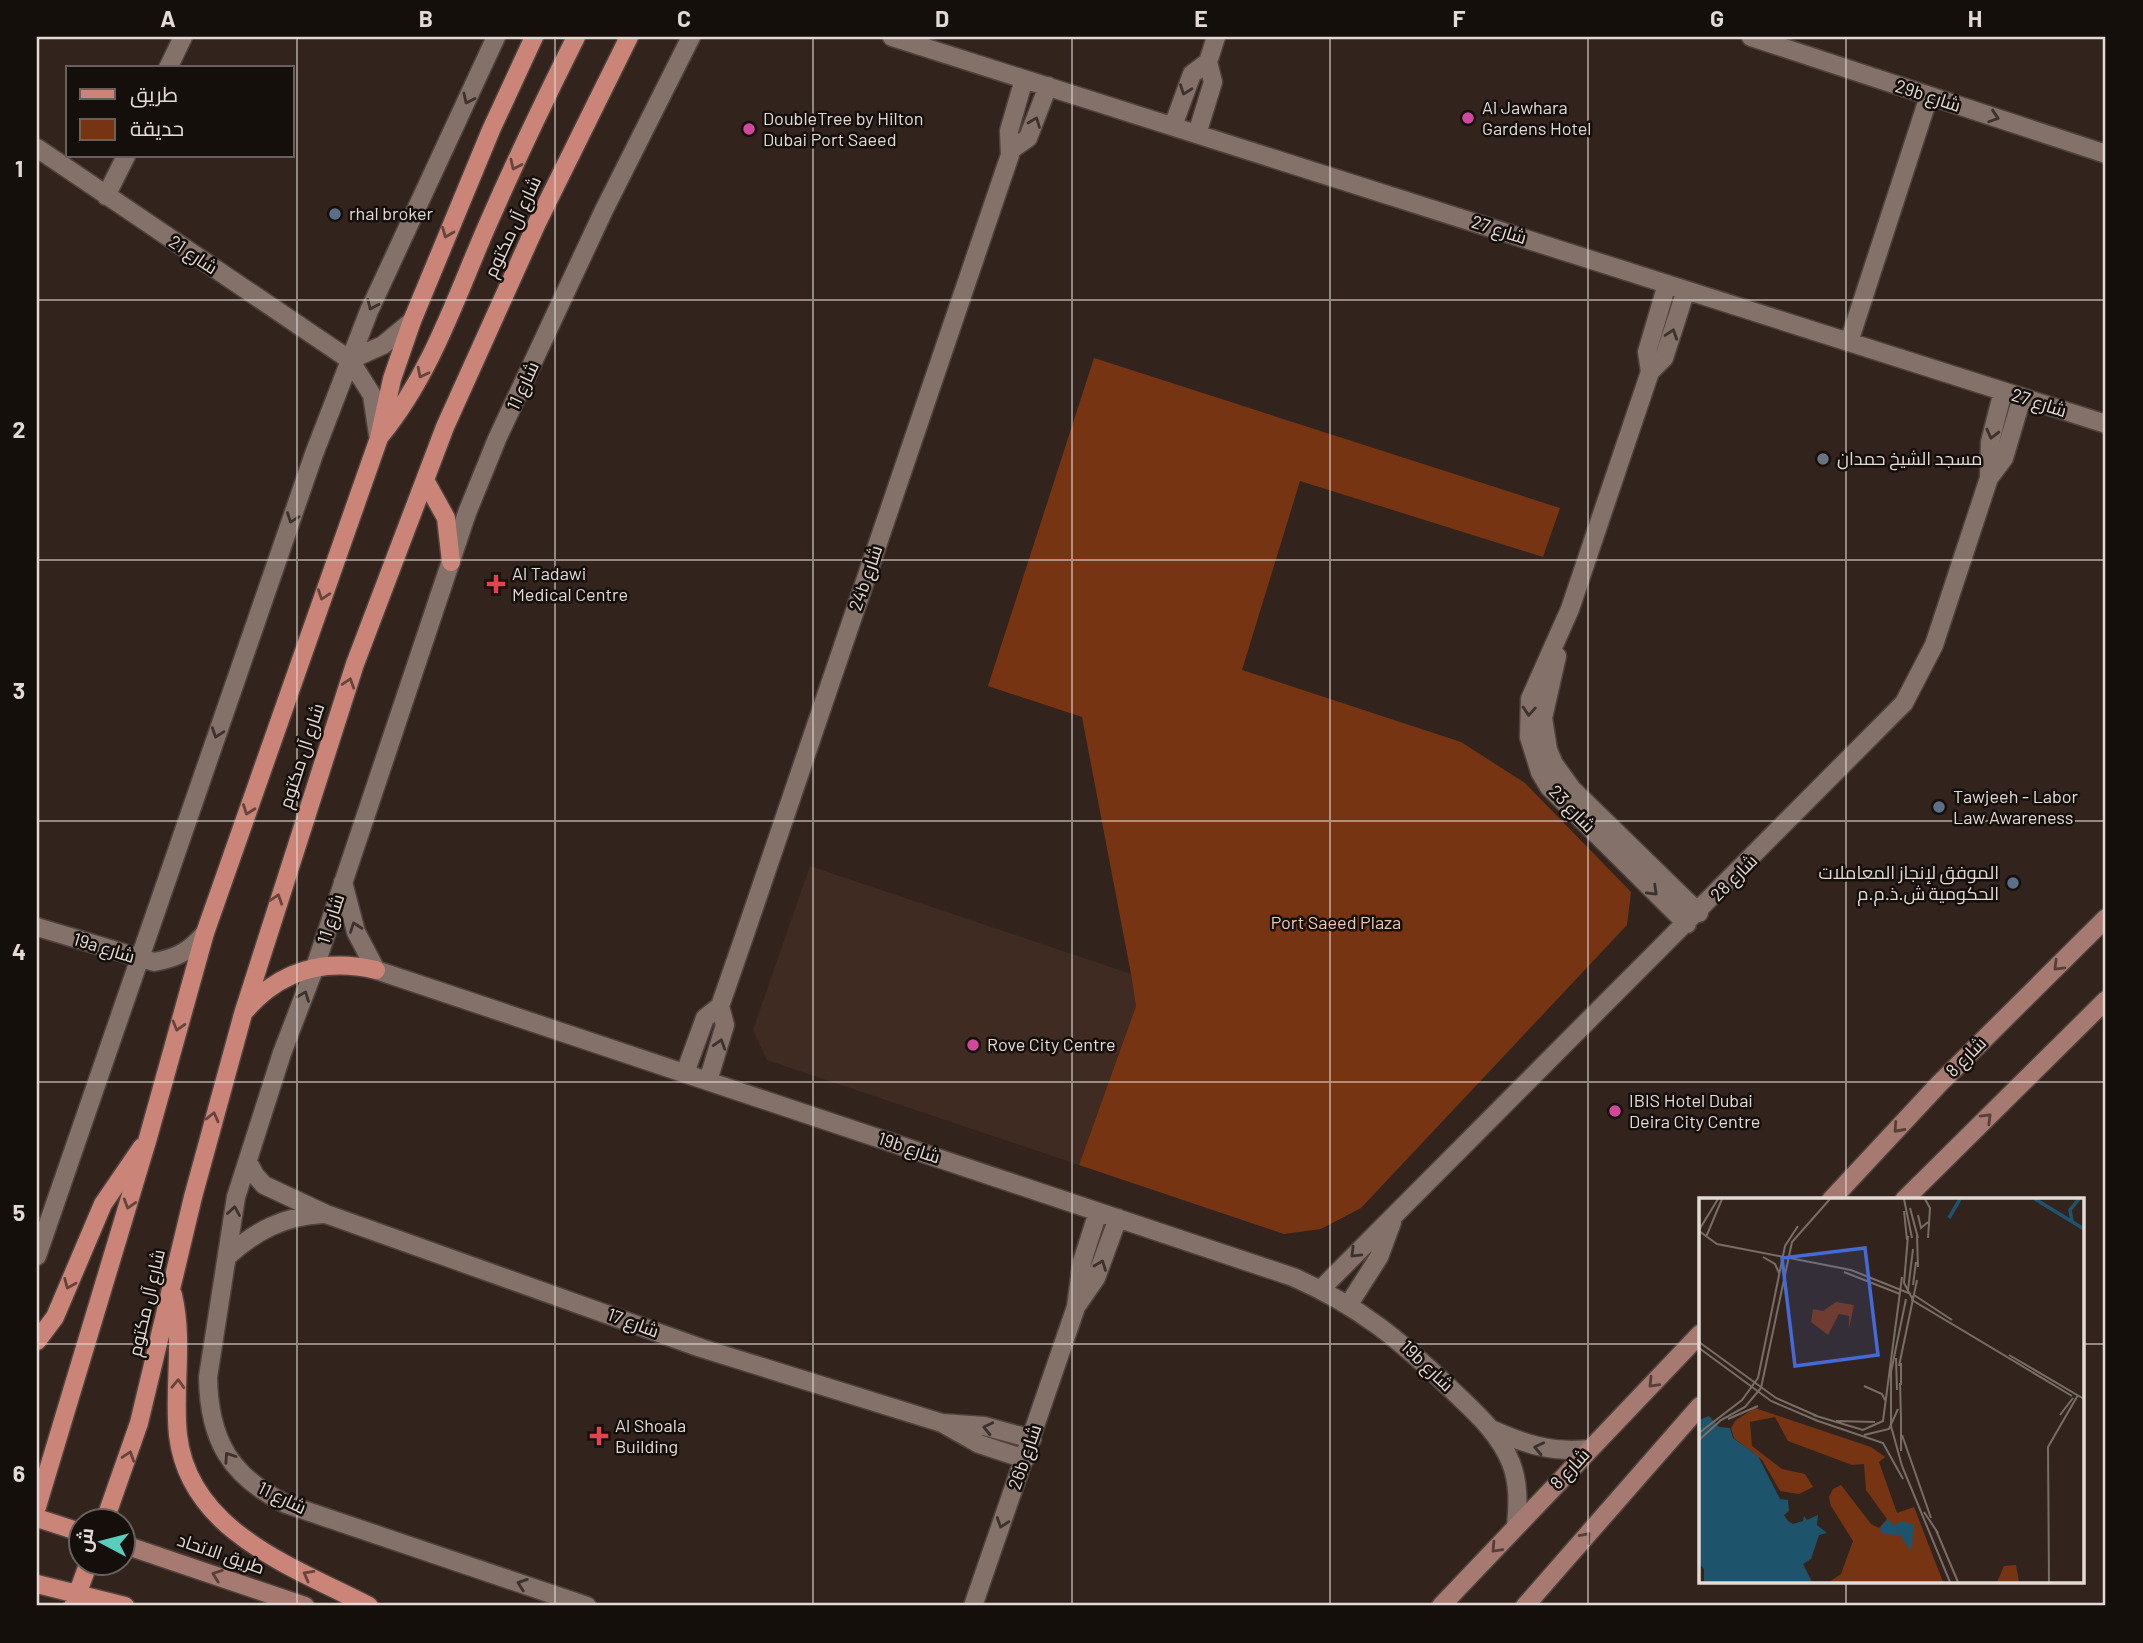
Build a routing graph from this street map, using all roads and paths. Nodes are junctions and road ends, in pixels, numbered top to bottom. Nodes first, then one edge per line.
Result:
1 (183, 37) edge
2 (496, 37) edge
3 (534, 37) edge
4 (576, 37) edge
5 (629, 37) edge
6 (691, 37) edge
7 (892, 37) edge
8 (1216, 37) edge
9 (1751, 37) edge
10 (1208, 62) junction
11 (169, 66) edge
12 (1024, 79) junction
13 (1048, 86) junction
14 (1929, 96) junction
15 (1173, 126) junction
16 (1197, 134) junction
17 (37, 148) edge
18 (1012, 150) junction
19 (2106, 154) edge
20 (125, 158) edge
21 (106, 196) junction
22 (1667, 284) junction
23 (1686, 290) junction
24 (412, 321) junction
25 (1849, 342) junction
26 (350, 360) junction
27 (1650, 372) junction
28 (2003, 391) junction
29 (2022, 397) junction
30 (2106, 424) edge
31 (379, 438) junction
32 (1989, 478) junction
33 (425, 480) junction
34 (451, 562) junction
35 (343, 881) junction
36 (1693, 918) junction
37 (2106, 918) edge
38 (37, 927) edge
39 (205, 933) junction
40 (139, 959) junction
41 (315, 967) junction
42 (376, 970) junction
43 (2106, 1000) edge
44 (720, 1006) junction
45 (243, 1014) junction
46 (685, 1073) junction
47 (708, 1081) junction
48 (148, 1138) junction
49 (248, 1162) junction
50 (1868, 1162) junction
51 (1833, 1198) edge
52 (1848, 1198) edge
53 (1906, 1198) edge
54 (1098, 1212) junction
55 (326, 1214) junction
56 (1118, 1218) junction
57 (1392, 1222) junction
58 (37, 1256) edge
59 (227, 1257) junction
60 (172, 1289) junction
61 (1321, 1289) junction
62 (1349, 1304) junction
63 (1076, 1307) junction
64 (1699, 1335) edge
65 (37, 1341) edge
66 (1699, 1407) edge
67 (943, 1423) junction
68 (1492, 1429) junction
69 (1032, 1439) junction
70 (1589, 1449) junction
71 (1025, 1459) junction
72 (110, 1506) edge
73 (37, 1507) edge
74 (37, 1518) edge
75 (66, 1527) edge
76 (1516, 1527) junction
77 (136, 1550) edge
78 (84, 1576) edge
79 (37, 1584) edge
80 (76, 1600) edge
81 (125, 1606) edge
82 (304, 1606) edge
83 (369, 1606) edge
84 (587, 1606) edge
85 (973, 1606) edge
86 (1441, 1606) edge
87 (1525, 1606) edge

1 - 11 street
2 -> 26 street
3 -> 24 main road, شارع آل مكتوم
4 -> 31 main road
5 - 33 main road, شارع آل مكتوم
6 - 34 street, شارع 11
7 - 12 street, شارع 27
8 - 10 street
9 - 14 street, 29b شارع
10 -> 15 street
10 - 16 street
12 - 13 street, شارع 27
12 - 18 street, 24b شارع
13 - 15 street, شارع 27
18 -> 13 street, 24b شارع
14 -> 19 street, 29b شارع
14 - 25 street
15 - 16 street, شارع 27
16 - 22 street, شارع 27
17 - 21 street, شارع 21
18 - 44 street, 24b شارع
20 - 21 street
21 - 26 street, شارع 21
22 - 23 street, شارع 27
22 - 27 street, شارع 23
23 - 25 street, شارع 27
27 -> 23 street, شارع 23
24 - 26 street
24 - 31 main road, شارع آل مكتوم
25 - 28 street, شارع 27
26 - 31 street, شارع 21
26 -> 40 street
27 - 36 street, شارع 23
28 - 29 street, شارع 27
28 -> 32 street, شارع 28
29 - 30 street, شارع 27
29 - 32 street, شارع 28
31 -> 39 main road, شارع آل مكتوم
32 - 36 street, شارع 28
33 - 34 main road
45 -> 33 main road, شارع آل مكتوم
34 - 35 street, شارع 11
35 - 41 street, شارع 11
42 -> 35 street
36 - 57 street, شارع 28
37 -> 50 street, شارع 8
38 - 40 street, 19a شارع
39 - 40 street, 19a شارع
39 -> 48 main road, شارع آل مكتوم
40 - 58 street
41 - 42 main road
41 - 45 main road
49 -> 41 street, شارع 11
42 - 46 street, 19b شارع
53 -> 43 street
44 - 46 street, 24b شارع
47 -> 44 street, 24b شارع
60 -> 45 main road, شارع آل مكتوم
46 - 47 street, 19b شارع
47 - 54 street, 19b شارع
48 -> 65 main road
48 -> 73 main road, شارع آل مكتوم
49 - 55 street, شارع 17
59 -> 49 street, شارع 11
50 - 51 street, شارع 8
50 - 52 street
54 - 56 street, 19b شارع
54 - 63 street, 26b شارع
55 - 59 street, شارع 17
55 - 67 street, شارع 17
56 - 61 street, 19b شارع
63 -> 56 street, 26b شارع
57 -> 61 street, شارع 28
57 - 62 street, شارع 28
84 -> 59 street, شارع 11
72 -> 60 main road, شارع آل مكتوم
83 -> 60 main road
61 - 62 street, 19b شارع
62 - 68 street, 19b شارع
63 - 69 street, 26b شارع
64 -> 70 street, شارع 8
87 -> 66 street
69 -> 67 street, شارع 17
67 - 71 street, شارع 17
70 -> 68 street, 19b شارع
68 - 76 street, 19b شارع
69 - 71 street, 26b شارع
70 - 76 street, شارع 8
71 -> 85 street, 26b شارع
74 - 75 main road
76 -> 86 street, شارع 8
82 -> 77 street, طريق الاتحاد
78 - 80 main road
79 - 80 main road
80 - 81 main road

